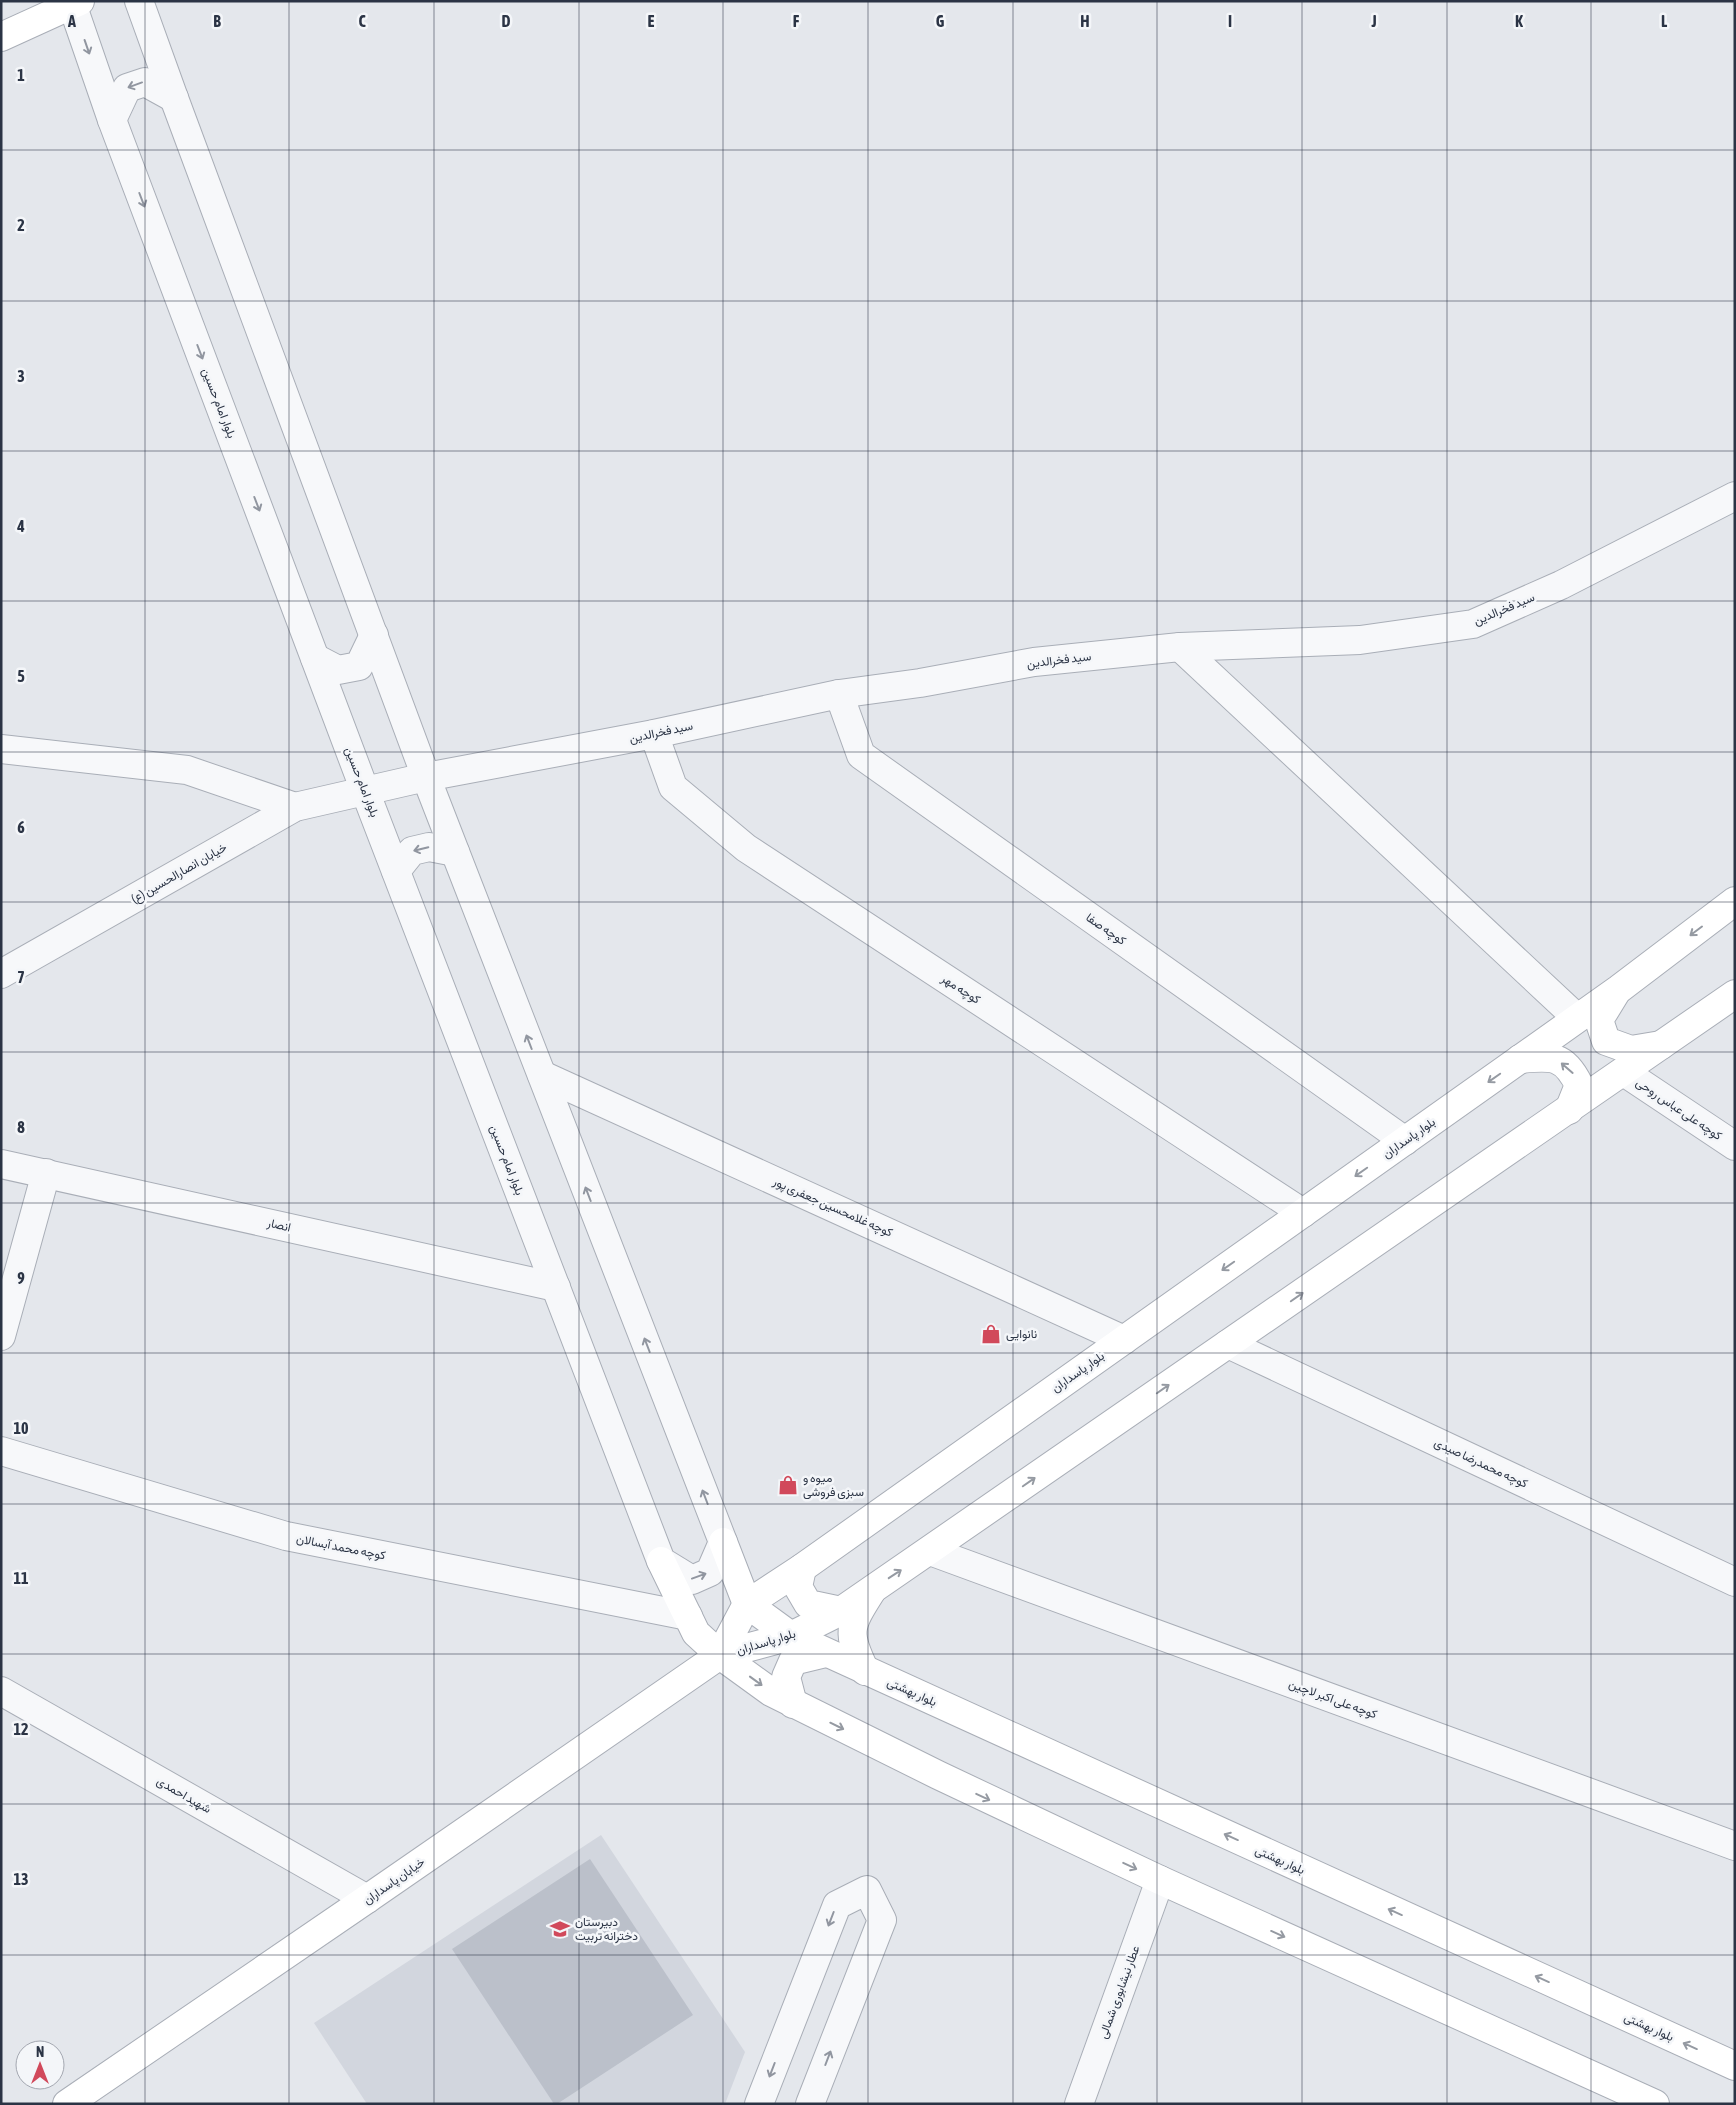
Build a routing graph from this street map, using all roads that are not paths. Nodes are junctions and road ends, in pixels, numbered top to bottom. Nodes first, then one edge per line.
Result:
1 (139, 1) edge
2 (75, 3) edge
3 (1, 37) edge
4 (174, 98) junction
5 (112, 120) junction
6 (1735, 496) edge
7 (374, 635) junction
8 (1180, 647) junction
9 (315, 658) junction
10 (840, 694) junction
11 (654, 734) junction
12 (1, 748) edge
13 (426, 777) junction
14 (365, 791) junction
15 (295, 807) junction
16 (455, 852) junction
17 (396, 871) junction
18 (1735, 901) edge
19 (1, 974) edge
20 (1619, 989) junction
21 (1735, 994) edge
22 (1577, 1018) junction
23 (1662, 1045) junction
24 (1520, 1059) junction
25 (1624, 1072) junction
26 (542, 1075) junction
27 (1568, 1110) junction
28 (1404, 1141) junction
29 (1735, 1146) edge
30 (1, 1164) edge
31 (46, 1173) junction
32 (1303, 1213) junction
33 (556, 1287) junction
34 (1, 1336) edge
35 (1124, 1340) junction
36 (1228, 1344) junction
37 (1, 1451) edge
38 (723, 1542) junction
39 (930, 1551) junction
40 (660, 1561) junction
41 (802, 1568) junction
42 (1735, 1582) edge
43 (873, 1588) junction
44 (747, 1604) junction
45 (840, 1611) junction
46 (688, 1616) junction
47 (791, 1636) junction
48 (826, 1653) junction
49 (720, 1655) junction
50 (865, 1671) junction
51 (1, 1692) edge
52 (794, 1704) junction
53 (1735, 1846) edge
54 (1160, 1880) junction
55 (367, 1899) junction
56 (1735, 2066) edge
57 (67, 2104) edge
58 (759, 2104) edge
59 (810, 2104) edge
60 (1079, 2104) edge
61 (1655, 2104) edge

1 - 4 street
2 - 3 main road
2 -> 5 street, بلوار امام حسین
4 -> 5 street
4 - 7 street
5 -> 9 street, بلوار امام حسین
6 - 8 street, سید فخرالدین
7 - 9 street
7 - 13 street
8 - 10 street, سید فخرالدین
8 - 22 street
9 - 14 street, بلوار امام حسین
10 - 11 street, سید فخرالدین
10 - 28 street, کوچه صفا
11 - 13 street, سید فخرالدین
11 - 32 street, کوچه مهر
12 - 15 street
13 - 14 street, سید فخرالدین
13 - 16 street
14 - 15 street, خیابان انصارالحسین (ع)
14 - 17 street, بلوار امام حسین
15 - 19 street, خیابان انصارالحسین (ع)
16 -> 17 street
26 -> 16 street
17 - 33 street, بلوار امام حسین
18 -> 20 main road, بلوار پاسداران
20 - 22 main road, بلوار پاسداران
20 - 23 main road
21 - 23 main road, بلوار پاسداران
22 - 24 main road, بلوار پاسداران
23 - 25 main road, بلوار پاسداران
27 -> 24 main road
24 -> 28 main road, بلوار پاسداران
25 - 27 main road, بلوار پاسداران
25 - 29 street, کوچه علی عباس روحی
26 - 35 street, کوچه غلامحسین جعفری پور
38 -> 26 street
36 -> 27 main road, بلوار پاسداران
28 -> 32 main road, بلوار پاسداران
30 - 31 street, انصار
31 - 33 street, انصار
31 - 34 street
32 -> 35 main road, بلوار پاسداران
33 - 40 street, بلوار امام حسین
35 - 41 main road, بلوار پاسداران
39 -> 36 main road, بلوار پاسداران
36 - 42 street, کوچه محمدرضا صیدی
37 - 46 street, کوچه محمد آبسالان
40 -> 38 street
38 - 44 main road
43 -> 39 main road, بلوار پاسداران
39 - 53 street, کوچه علی اکبر لاچین
40 - 46 main road
41 - 44 main road, بلوار پاسداران
41 - 45 main road
43 - 45 main road, بلوار پاسداران
43 - 50 main road
44 - 47 main road, بلوار بهشتی
44 - 49 main road, بلوار پاسداران
45 - 47 main road, بلوار پاسداران
46 - 49 main road
47 - 48 main road, بلوار بهشتی
47 - 49 main road, بلوار پاسداران
48 - 50 main road, بلوار بهشتی
48 - 52 main road
49 -> 52 main road
49 - 55 main road, خیابان پاسداران
56 -> 50 main road, بلوار بهشتی
51 - 55 street, شهید احمدی
52 -> 54 main road
54 - 60 street, عطار نیشابوری شمالی
54 -> 61 main road
55 - 57 main road, خیابان پاسداران
59 -> 58 street

